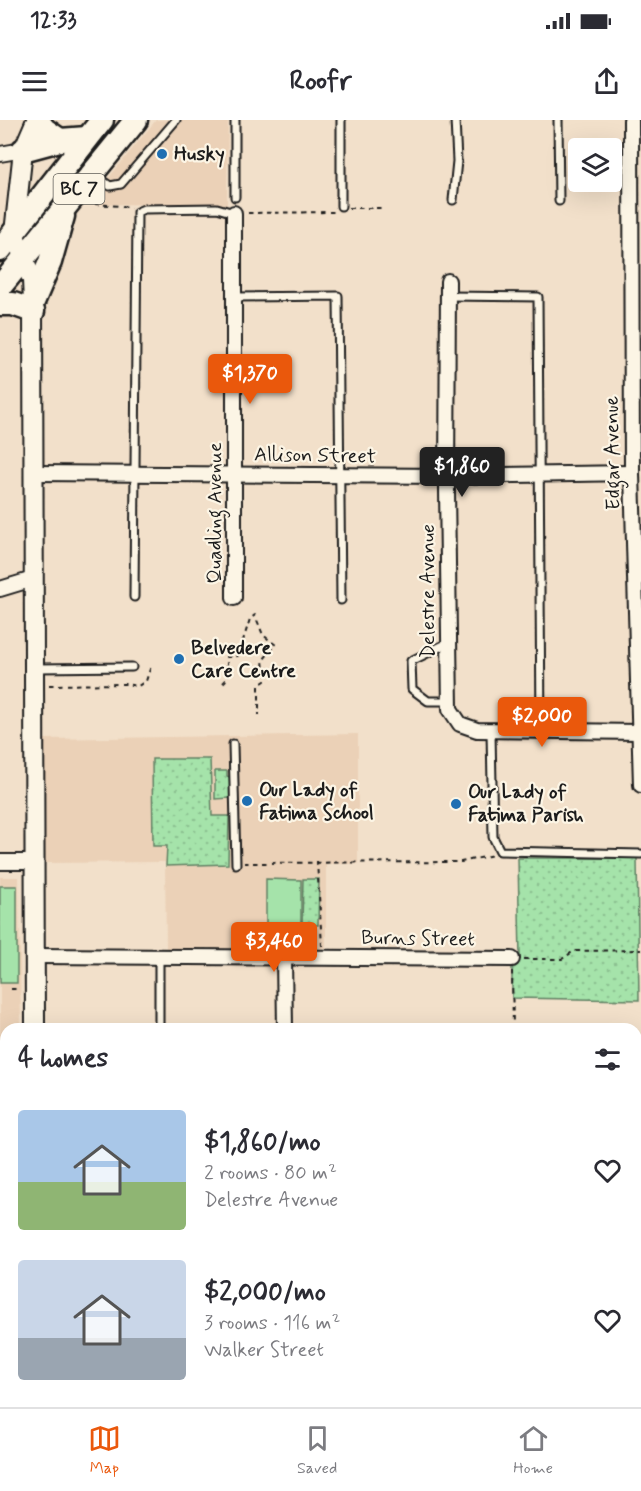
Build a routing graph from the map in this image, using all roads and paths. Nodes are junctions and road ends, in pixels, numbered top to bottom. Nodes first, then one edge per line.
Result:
1 (37, 120) edge
2 (102, 120) edge
3 (135, 120) edge
4 (176, 120) edge
5 (235, 120) edge
6 (341, 120) edge
7 (454, 120) edge
8 (558, 120) edge
9 (631, 120) edge
10 (87, 138) junction
11 (60, 140) junction
12 (22, 150) junction
13 (0, 153) edge
14 (91, 174) junction
15 (235, 197) joint
16 (453, 200) dead end
17 (559, 201) dead end
18 (66, 204) junction
19 (95, 204) dead end
20 (341, 206) dead end
21 (385, 208) dead end
22 (144, 209) junction
23 (234, 213) joint
24 (7, 242) edge
25 (24, 259) junction
26 (448, 281) dead end
27 (0, 287) edge
28 (448, 296) junction
29 (234, 297) junction
30 (0, 304) edge
31 (33, 307) junction
32 (134, 473) junction
33 (632, 473) junction
34 (34, 474) junction
35 (235, 474) junction
36 (538, 475) junction
37 (339, 476) junction
38 (447, 476) junction
39 (33, 579) junction
40 (0, 589) edge
41 (134, 597) dead end
42 (234, 598) dead end
43 (341, 600) dead end
44 (448, 643) junction
45 (151, 666) dead end
46 (132, 667) dead end
47 (33, 668) junction
48 (223, 683) dead end
49 (47, 685) dead end
50 (449, 701) junction
51 (259, 715) dead end
52 (491, 732) junction
53 (541, 732) junction
54 (640, 732) edge
55 (233, 744) dead end
56 (641, 785) edge
57 (500, 851) junction
58 (641, 854) edge
59 (317, 861) junction
60 (0, 862) edge
61 (34, 862) junction
62 (236, 864) joint
63 (641, 950) edge
64 (35, 956) junction
65 (159, 957) junction
66 (284, 957) junction
67 (322, 957) junction
68 (512, 959) junction
69 (11, 989) dead end
70 (22, 989) dead end
71 (35, 1023) edge
72 (159, 1023) edge
73 (285, 1023) edge
74 (513, 1023) edge

1 - 11 main road
1 - 12 street
2 - 10 main road, BC 7
3 - 14 main road, BC 7
4 - 14 lane
5 - 15 lane
6 - 20 lane
7 - 16 lane
8 - 17 lane
9 - 33 street, Edgar Avenue
10 - 11 main road
10 - 24 main road, BC 7
11 - 12 main road
12 - 13 street
12 - 24 street
14 - 18 main road, BC 7
15 - 21 path
18 - 25 main road, BC 7
18 - 31 main road
19 - 22 path
22 - 23 lane
22 - 32 lane
23 - 29 street, Quadling Avenue
24 - 25 street
25 - 27 main road, BC 7
25 - 31 street
26 - 28 street, Delestre Avenue
28 - 36 lane
28 - 38 street, Delestre Avenue
29 - 35 street, Quadling Avenue
29 - 37 lane
30 - 31 main road
31 - 34 street
32 - 34 street, Allison Street
32 - 35 street, Allison Street
32 - 41 lane
33 - 36 street, Allison Street
33 - 54 street, Edgar Avenue
34 - 39 street
35 - 37 street, Allison Street
35 - 42 street, Quadling Avenue
36 - 38 street, Allison Street
36 - 53 lane
37 - 38 street, Allison Street
37 - 43 lane
38 - 44 street, Delestre Avenue
39 - 40 street
39 - 47 street
44 - 50 street, Delestre Avenue
44 - 50 lane
45 - 49 path
46 - 47 lane
47 - 61 street
48 - 51 path
50 - 52 street, Delestre Avenue
52 - 53 street
52 - 57 lane
53 - 54 street
54 - 56 street, Edgar Avenue
55 - 62 lane
57 - 58 lane
57 - 59 path
59 - 62 path
59 - 67 path
60 - 61 street
61 - 64 street
63 - 68 path
64 - 65 street, Burns Street
64 - 71 street
65 - 66 street, Burns Street
65 - 72 lane
66 - 67 street, Burns Street
66 - 73 street
67 - 68 street, Burns Street
68 - 74 path
69 - 70 path

